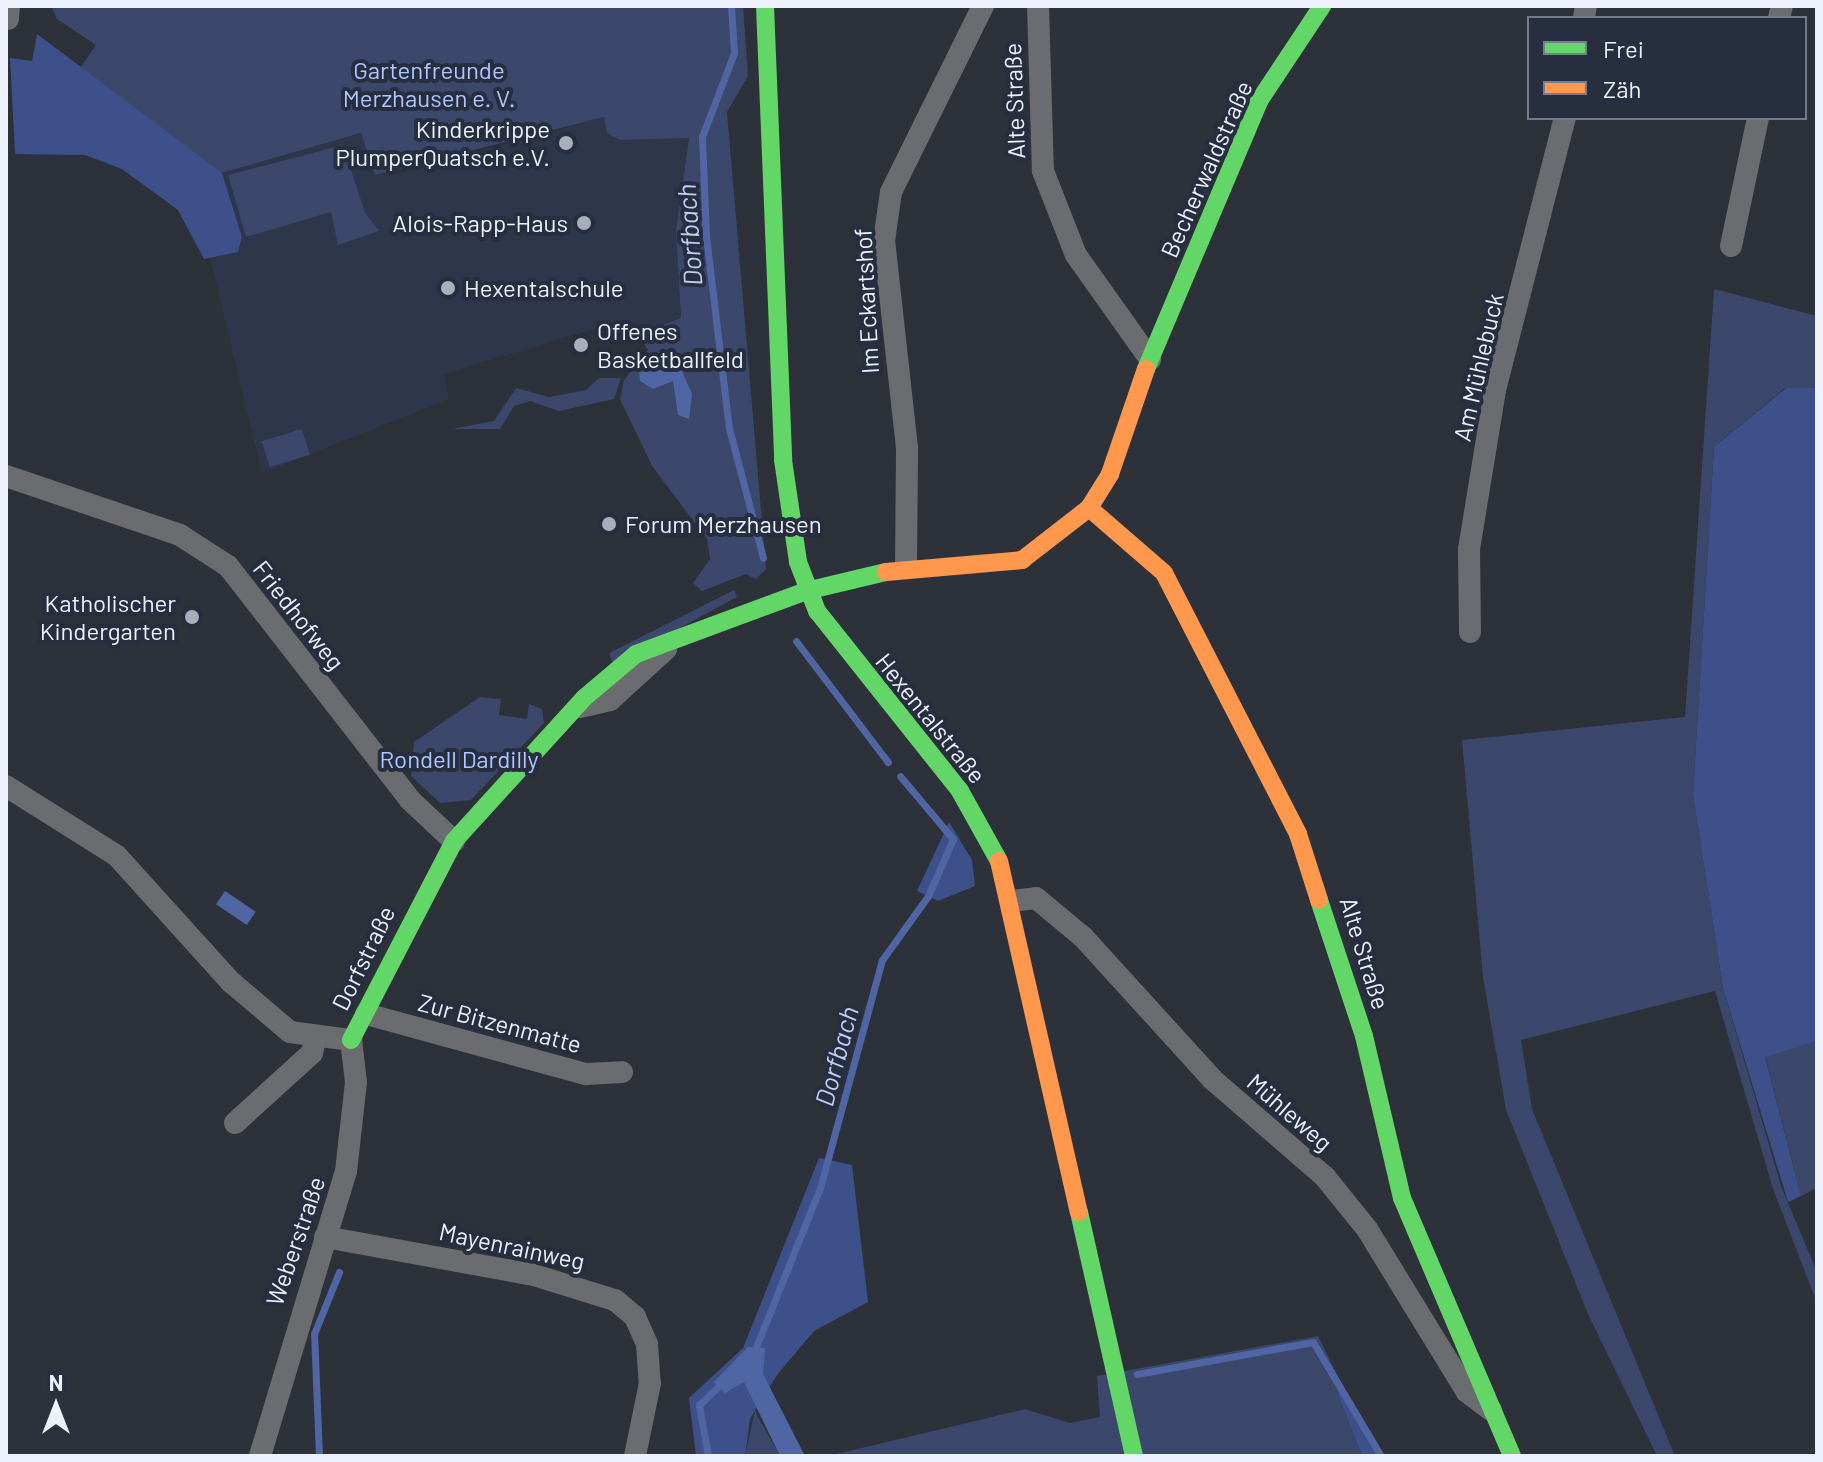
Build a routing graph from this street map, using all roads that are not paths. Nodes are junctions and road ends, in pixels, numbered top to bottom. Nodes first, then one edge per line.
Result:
1 (765, 6) edge
2 (983, 6) edge
3 (1038, 6) edge
4 (1322, 6) edge
5 (1564, 120) edge
6 (1758, 120) edge
7 (1731, 246) dead end
8 (1150, 359) junction
9 (6, 476) edge
10 (1089, 508) junction
11 (906, 567) junction
12 (806, 591) junction
13 (1470, 632) dead end
14 (666, 649) joint
15 (580, 707) joint
16 (6, 786) edge
17 (454, 841) junction
18 (1012, 901) junction
19 (366, 1014) junction
20 (315, 1040) junction
21 (351, 1040) junction
22 (622, 1072) dead end
23 (235, 1123) dead end
24 (325, 1237) junction
25 (1491, 1410) junction
26 (260, 1456) edge
27 (635, 1456) edge
28 (1134, 1456) edge
29 (1512, 1456) edge

1 - 12 street, Hexentalstraße
2 - 11 street, Im Eckartshof
3 - 8 street, Alte Straße
4 - 8 street, Becherwaldstraße
5 - 13 street, Am Mühlebuck
6 - 7 street
8 - 10 street
9 - 17 street, Friedhofweg
10 - 11 street, Dorfstraße
10 - 25 street, Alte Straße
11 - 12 street, Dorfstraße
12 - 14 street, Dorfstraße
12 - 18 street, Hexentalstraße
14 - 15 street, Dorfstraße
15 - 17 street, Dorfstraße
16 - 20 street, Dorfstraße
17 - 19 street, Dorfstraße
18 - 25 street, Mühleweg
18 - 28 street, Hexentalstraße
19 - 21 street, Dorfstraße
19 - 22 street, Zur Bitzenmatte
20 - 21 street, Dorfstraße
20 - 23 street
21 - 24 street, Weberstraße
24 - 26 street, Weberstraße
24 - 27 street, Mayenrainweg
25 - 29 street, Alte Straße

